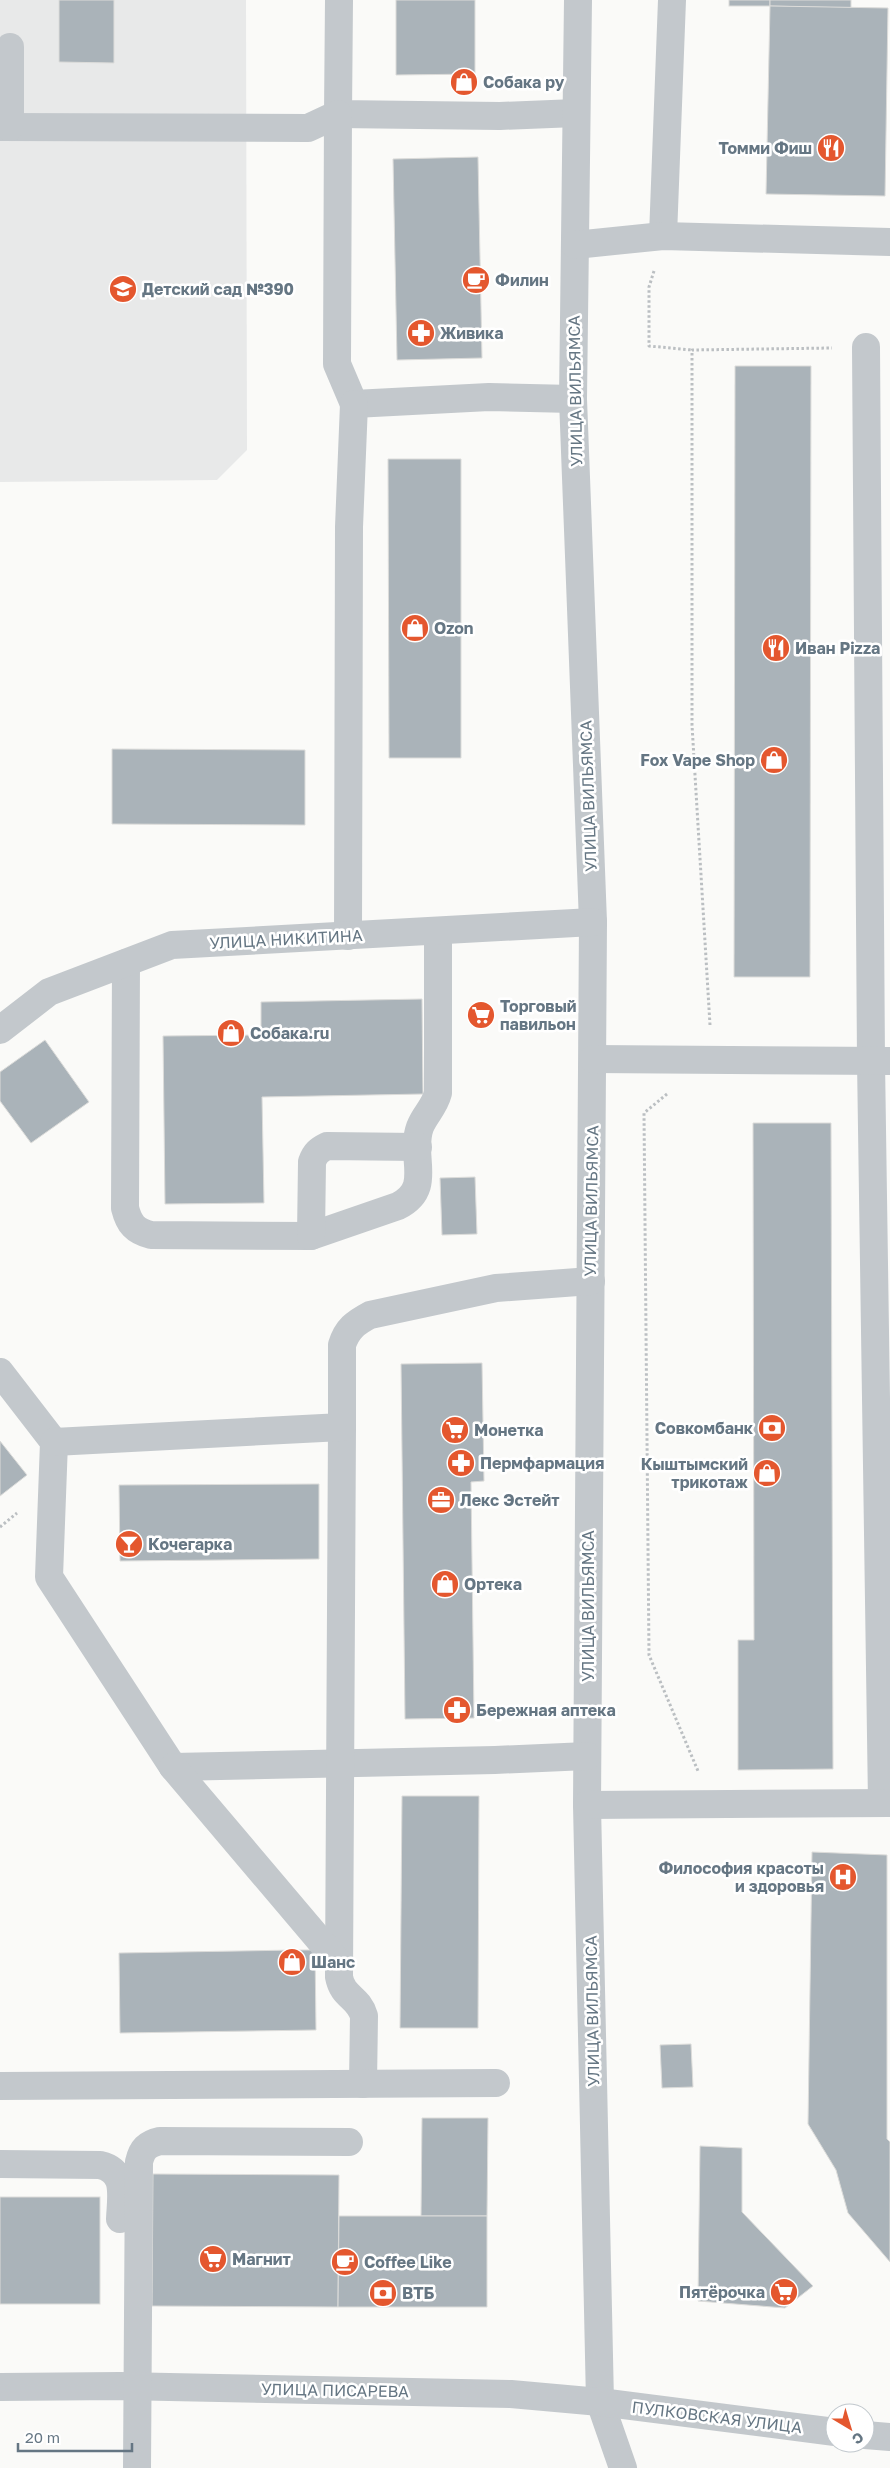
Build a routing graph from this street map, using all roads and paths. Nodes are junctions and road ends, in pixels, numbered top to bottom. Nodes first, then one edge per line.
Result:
1 (339, 0) edge
2 (578, 0) edge
3 (672, 0) edge
4 (10, 47) dead end
5 (576, 112) junction
6 (338, 114) junction
7 (5, 127) edge
8 (663, 236) junction
9 (890, 242) edge
10 (575, 245) junction
11 (866, 347) joint
12 (692, 350) junction
13 (573, 399) junction
14 (354, 404) junction
15 (880, 829) edge
16 (593, 922) junction
17 (438, 930) junction
18 (348, 936) junction
19 (126, 963) junction
20 (0, 1030) edge
21 (593, 1060) junction
22 (712, 1060) junction
23 (881, 1061) edge
24 (418, 1147) junction
25 (312, 1236) junction
26 (591, 1281) junction
27 (882, 1301) edge
28 (0, 1372) edge
29 (342, 1427) junction
30 (54, 1442) junction
31 (587, 1756) junction
32 (340, 1762) junction
33 (173, 1767) junction
34 (886, 1803) edge
35 (712, 1804) junction
36 (587, 1805) junction
37 (339, 1963) junction
38 (496, 2083) dead end
39 (363, 2084) junction
40 (0, 2086) edge
41 (349, 2142) dead end
42 (0, 2164) edge
43 (129, 2386) junction
44 (0, 2388) edge
45 (600, 2402) junction
46 (825, 2431) edge
47 (875, 2436) edge
48 (890, 2437) edge
49 (137, 2468) edge
50 (623, 2468) edge

1 - 6 street
2 - 5 street, УЛИЦА ВИЛЬЯМСА
3 - 8 street
4 - 7 street
5 - 6 street
5 - 10 street, УЛИЦА ВИЛЬЯМСА
6 - 7 street
6 - 14 street
8 - 9 street
8 - 10 street
8 - 12 path
10 - 13 street, УЛИЦА ВИЛЬЯМСА
11 - 12 path
11 - 15 street
12 - 22 path
13 - 14 street
13 - 16 street, УЛИЦА ВИЛЬЯМСА
14 - 18 street
15 - 23 street
16 - 17 street, УЛИЦА НИКИТИНА
16 - 21 street, УЛИЦА ВИЛЬЯМСА
17 - 18 street, УЛИЦА НИКИТИНА
17 - 24 street
18 - 19 street, УЛИЦА НИКИТИНА
19 - 20 street, УЛИЦА НИКИТИНА
19 - 25 street
21 - 22 street
21 - 26 street, УЛИЦА ВИЛЬЯМСА
22 - 23 street
22 - 35 path
23 - 27 street
24 - 25 street
24 - 25 street
26 - 29 street
26 - 31 street, УЛИЦА ВИЛЬЯМСА
27 - 34 street
28 - 30 street
29 - 30 street
29 - 32 street
30 - 33 street
31 - 32 street
31 - 36 street, УЛИЦА ВИЛЬЯМСА
32 - 33 street
32 - 37 street
33 - 37 street
34 - 35 street
35 - 36 street
36 - 45 street, УЛИЦА ВИЛЬЯМСА
37 - 39 street
38 - 39 street
39 - 40 street
41 - 43 street
42 - 43 street
43 - 44 street, УЛИЦА ПИСАРЕВА
43 - 45 street, УЛИЦА ПИСАРЕВА
43 - 49 street
45 - 46 street, ПУЛКОВСКАЯ УЛИЦА
45 - 50 street
47 - 48 street

